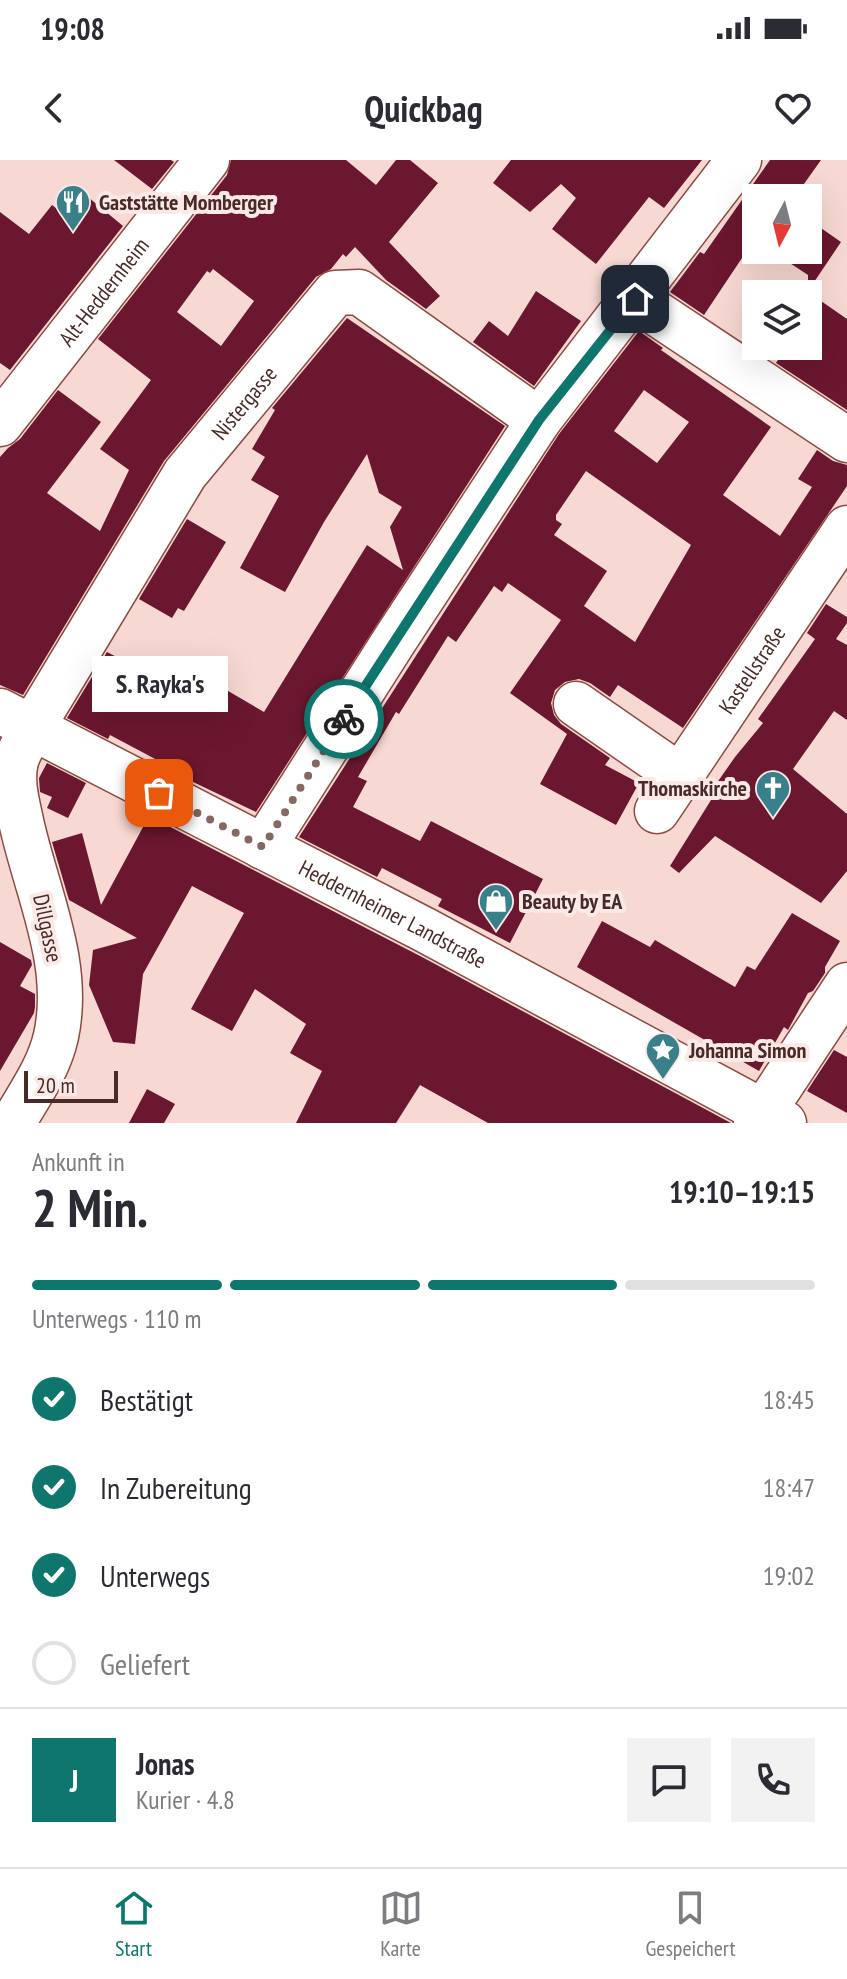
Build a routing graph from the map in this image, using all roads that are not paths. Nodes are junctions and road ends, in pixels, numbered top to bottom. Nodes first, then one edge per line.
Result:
1 (207, 160) edge
2 (739, 160) edge
3 (635, 299) junction
4 (539, 420) junction
5 (0, 424) edge
6 (847, 440) edge
7 (847, 528) edge
8 (576, 704) dead end
9 (16, 720) edge
10 (680, 776) junction
11 (657, 811) dead end
12 (263, 847) junction
13 (847, 985) edge
14 (768, 1119) edge
15 (13, 1123) edge

1 - 5 street, Alt-Heddernheim
2 - 3 street
3 - 4 street
3 - 6 street
4 - 9 street, Nistergasse
4 - 12 street
7 - 10 street, Kastellstraße
8 - 10 street
9 - 12 street, Heddernheimer Landstraße
9 - 15 street, Dillgasse
10 - 11 street, Kastellstraße
12 - 14 street, Heddernheimer Landstraße
13 - 14 street

